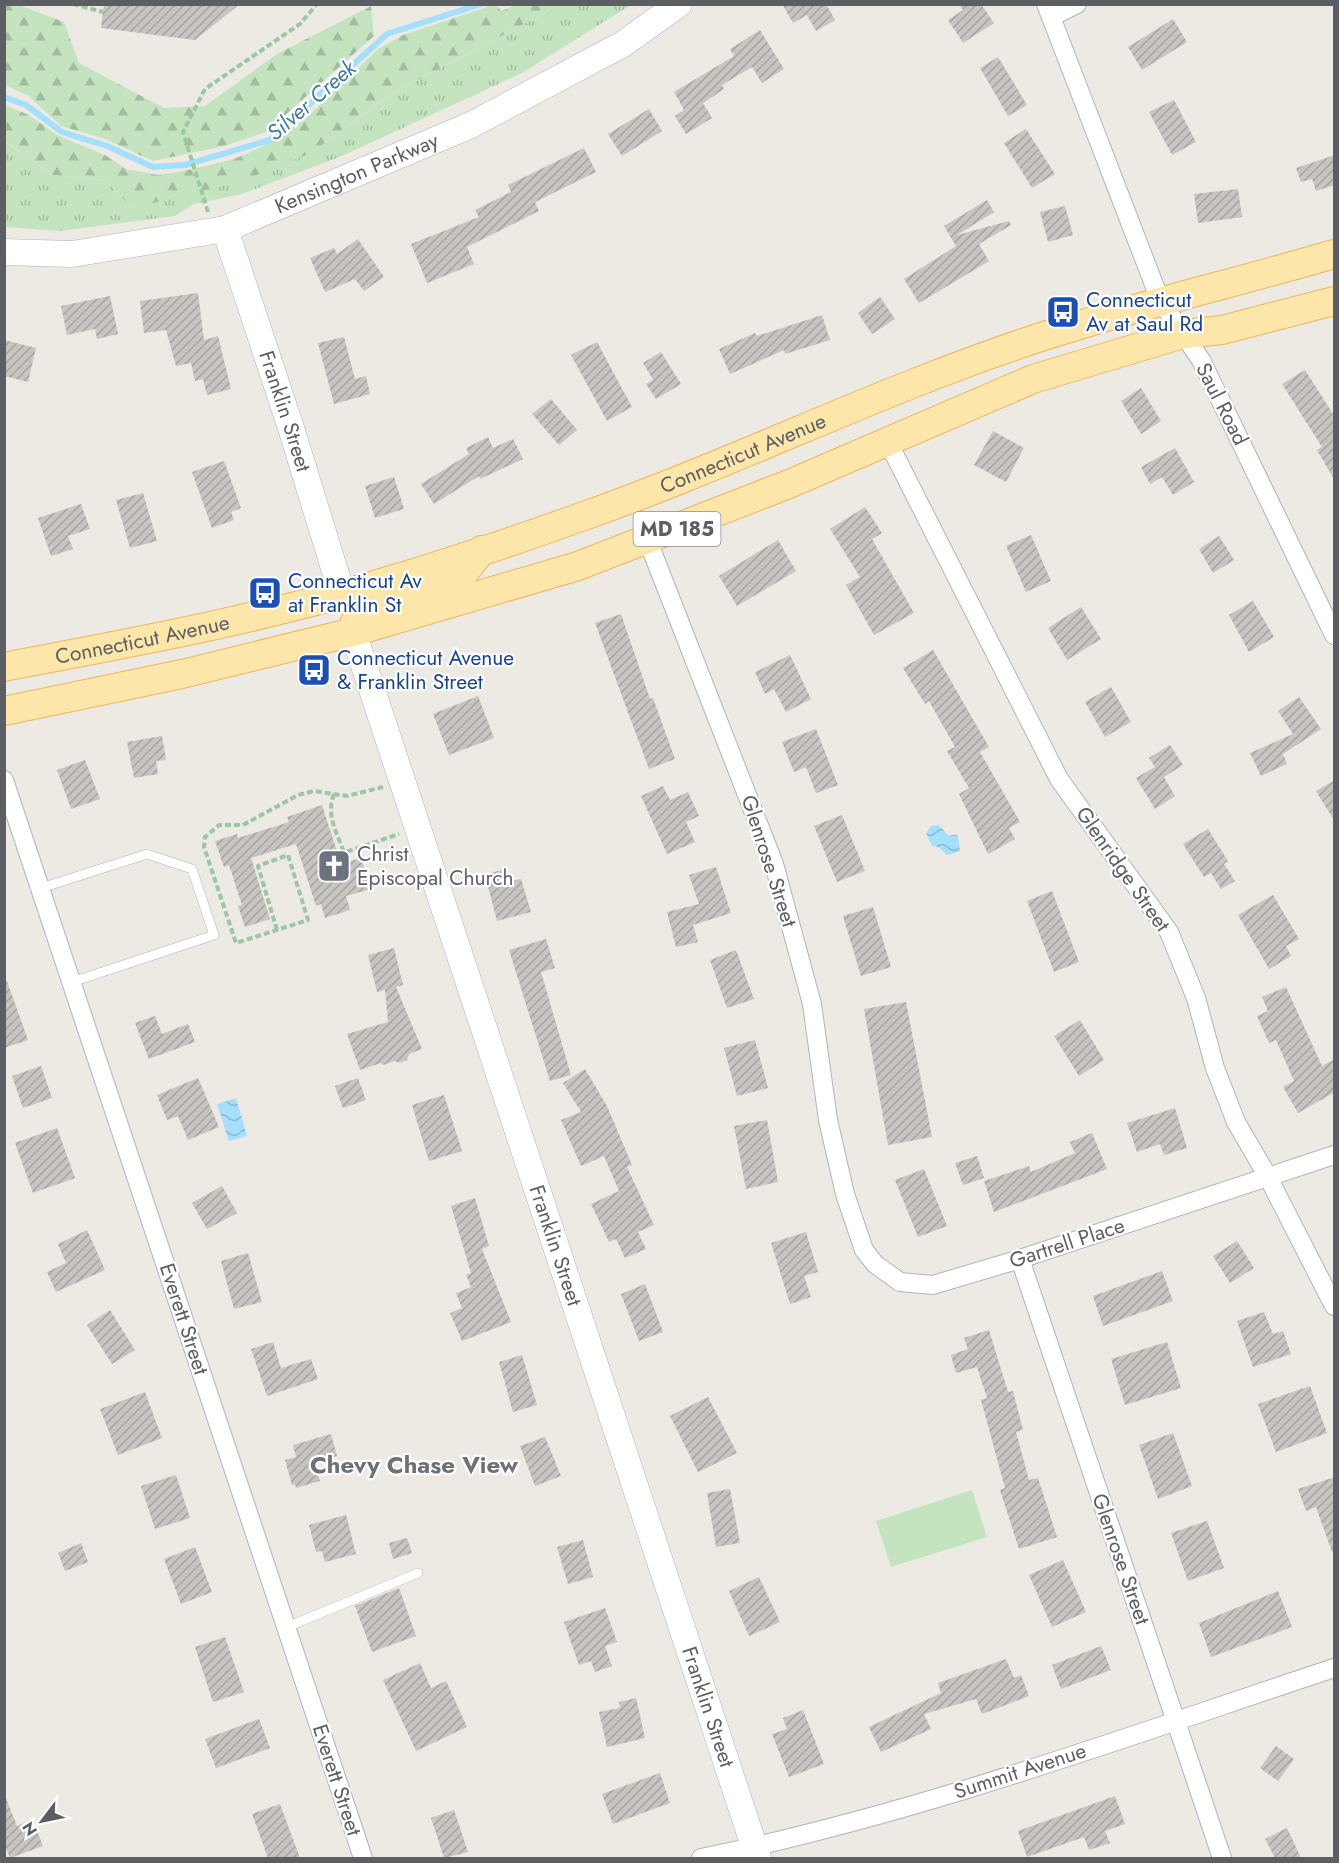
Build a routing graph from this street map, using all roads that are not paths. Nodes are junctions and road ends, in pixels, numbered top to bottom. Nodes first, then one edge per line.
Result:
1 (679, 4) edge
2 (1077, 4) edge
3 (1049, 11) edge
4 (217, 221) junction
5 (4, 252) edge
6 (1335, 254) edge
7 (1160, 300) junction
8 (1335, 301) edge
9 (1183, 334) junction
10 (888, 442) junction
11 (648, 541) junction
12 (482, 550) junction
13 (342, 594) junction
14 (353, 632) junction
15 (1335, 635) edge
16 (242, 659) junction
17 (4, 667) edge
18 (4, 711) edge
19 (4, 780) edge
20 (41, 888) junction
21 (72, 982) junction
22 (1335, 1155) edge
23 (1268, 1177) junction
24 (845, 1194) joint
25 (1020, 1260) junction
26 (1335, 1306) edge
27 (418, 1573) dead end
28 (287, 1627) junction
29 (1335, 1668) edge
30 (1176, 1721) junction
31 (757, 1853) edge
32 (363, 1858) edge
33 (701, 1858) edge
34 (1222, 1858) edge

1 - 4 street, Kensington Parkway
2 - 3 street
3 - 7 street, Saul Road
4 - 5 street, Kensington Parkway
4 - 13 street, Franklin Street
6 - 7 main road, Connecticut Avenue / MD 185
7 - 9 street, Saul Road
7 - 12 main road, Connecticut Avenue / MD 185
8 - 9 main road, Connecticut Avenue / MD 185
9 - 10 main road, Connecticut Avenue / MD 185
9 - 15 street, Saul Road
10 - 11 main road, Connecticut Avenue / MD 185
10 - 23 street, Glenridge Street
11 - 14 main road, Connecticut Avenue / MD 185
11 - 24 street, Glenrose Street
12 - 13 main road, Connecticut Avenue / MD 185
12 - 14 main road
13 - 16 main road
13 - 17 main road, Connecticut Avenue / MD 185
14 - 16 main road, Connecticut Avenue / MD 185
14 - 31 street, Franklin Street
16 - 18 main road, Connecticut Avenue / MD 185
19 - 20 street, Everett Street
20 - 21 street, Everett Street
20 - 21 lane
21 - 28 street, Everett Street
22 - 23 street, Gartrell Place
23 - 25 street, Gartrell Place
23 - 26 street, Glenridge Street
24 - 25 street, Gartrell Place
25 - 30 street, Glenrose Street
27 - 28 lane
28 - 32 street, Everett Street
29 - 30 street, Summit Avenue
30 - 31 street, Summit Avenue
30 - 34 street, Glenrose Street
31 - 33 street, Summit Avenue

